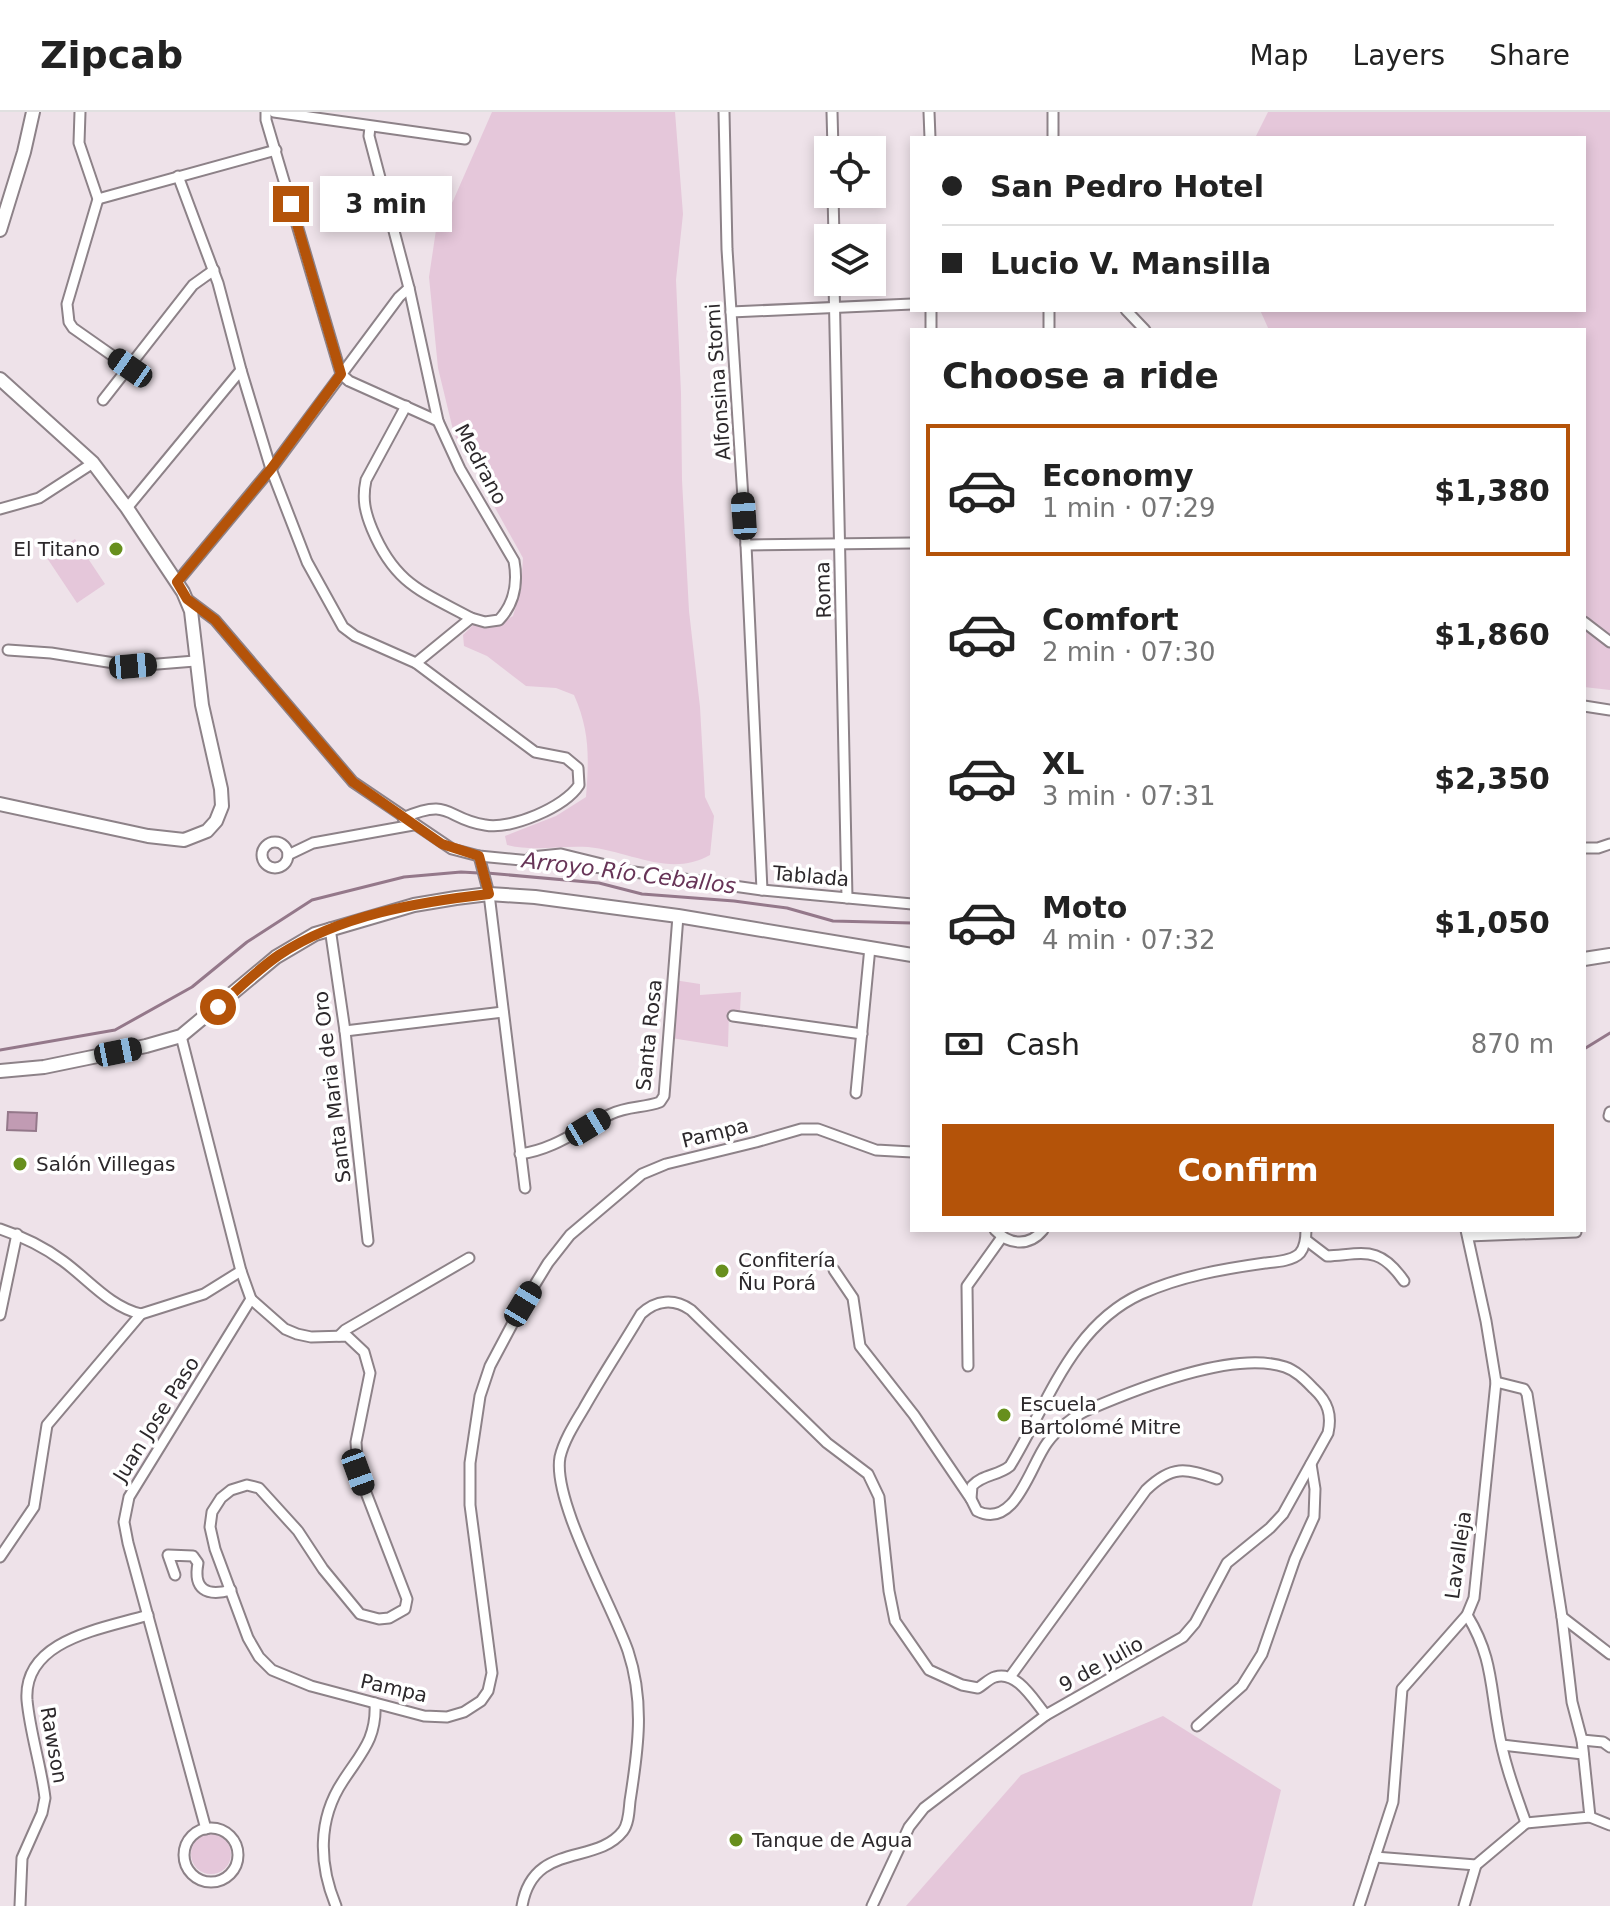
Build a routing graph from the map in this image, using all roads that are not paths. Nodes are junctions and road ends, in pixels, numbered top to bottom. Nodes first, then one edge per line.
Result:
1 (33, 112) edge
2 (80, 112) edge
3 (266, 112) edge
4 (274, 112) edge
5 (724, 112) edge
6 (832, 112) edge
7 (929, 112) edge
8 (1053, 112) edge
9 (370, 127) junction
10 (833, 136) edge
11 (930, 136) edge
12 (1053, 136) edge
13 (465, 139) dead end
14 (276, 150) junction
15 (178, 176) junction
16 (98, 199) junction
17 (0, 230) edge
18 (214, 270) junction
19 (409, 288) junction
20 (834, 296) edge
21 (910, 304) edge
22 (834, 307) junction
23 (731, 312) junction
24 (1128, 312) edge
25 (1143, 328) edge
26 (130, 368) junction
27 (241, 370) junction
28 (341, 374) junction
29 (0, 379) edge
30 (103, 400) dead end
31 (406, 406) junction
32 (438, 421) junction
33 (93, 463) junction
34 (271, 469) junction
35 (127, 508) junction
36 (0, 509) edge
37 (910, 543) edge
38 (840, 544) junction
39 (746, 545) junction
40 (177, 582) junction
41 (187, 599) junction
42 (471, 618) junction
43 (1586, 624) edge
44 (1610, 642) edge
45 (8, 650) dead end
46 (195, 661) junction
47 (416, 663) junction
48 (1586, 706) edge
49 (1610, 710) edge
50 (0, 804) edge
51 (403, 818) junction
52 (413, 825) junction
53 (1610, 844) edge
54 (1586, 848) edge
55 (288, 855) dead end
56 (480, 860) junction
57 (488, 888) junction
58 (762, 890) junction
59 (847, 898) junction
60 (910, 904) edge
61 (678, 916) junction
62 (330, 928) junction
63 (870, 947) junction
64 (910, 955) edge
65 (1610, 955) edge
66 (1586, 959) edge
67 (503, 1012) junction
68 (733, 1016) dead end
69 (345, 1031) junction
70 (862, 1034) junction
71 (181, 1036) junction
72 (0, 1071) edge
73 (856, 1093) dead end
74 (910, 1152) edge
75 (520, 1154) junction
76 (525, 1188) dead end
77 (0, 1229) edge
78 (1041, 1232) edge
79 (1576, 1232) dead end
80 (1467, 1233) edge
81 (17, 1234) junction
82 (998, 1234) edge
83 (1306, 1235) edge
84 (368, 1241) dead end
85 (469, 1258) dead end
86 (834, 1270) dead end
87 (241, 1271) junction
88 (1404, 1281) dead end
89 (251, 1299) junction
90 (141, 1314) junction
91 (0, 1315) edge
92 (339, 1336) junction
93 (968, 1366) dead end
94 (1496, 1382) junction
95 (1311, 1464) junction
96 (1217, 1479) dead end
97 (971, 1499) junction
98 (0, 1557) edge
99 (175, 1575) dead end
100 (231, 1590) junction
101 (148, 1615) junction
102 (1467, 1615) junction
103 (1562, 1617) junction
104 (1610, 1654) edge
105 (1010, 1677) junction
106 (375, 1703) junction
107 (1046, 1715) junction
108 (1197, 1726) dead end
109 (1582, 1740) junction
110 (1502, 1745) junction
111 (1610, 1747) edge
112 (1583, 1754) junction
113 (1590, 1817) junction
114 (1526, 1823) junction
115 (1610, 1825) edge
116 (206, 1829) junction
117 (1375, 1857) junction
118 (1476, 1865) junction
119 (20, 1906) edge
120 (336, 1906) edge
121 (522, 1906) edge
122 (872, 1906) edge
123 (1359, 1906) edge
124 (1464, 1906) edge

1 - 17 main road
2 - 16 street
3 - 14 street
4 - 9 street
5 - 23 street, Alfonsina Storni
6 - 10 street
7 - 11 street
8 - 12 street
9 - 13 street
9 - 19 street, Medrano
14 - 15 street
14 - 28 street
15 - 16 street
15 - 18 street
16 - 26 street
18 - 26 street
18 - 27 street
19 - 28 street
19 - 32 street, Medrano
20 - 22 street, Roma
21 - 22 street
22 - 23 street
22 - 38 street, Roma
23 - 39 street, Alfonsina Storni
24 - 25 street
26 - 30 street
27 - 34 street
27 - 35 street
28 - 31 street
28 - 34 street
29 - 33 main road
31 - 32 street
31 - 42 street
32 - 42 street, Medrano
33 - 35 main road
33 - 36 street
34 - 40 street
34 - 47 street
35 - 40 main road
37 - 38 street
38 - 39 street
38 - 59 street, Roma
39 - 58 street, Alfonsina Storni
40 - 41 main road
41 - 46 main road
41 - 51 street, Tablada
42 - 47 street, Medrano
43 - 44 street
45 - 46 street
46 - 50 main road
47 - 51 street
48 - 49 street
51 - 52 street, Tablada
52 - 55 street
52 - 56 street, Tablada
53 - 54 street
56 - 57 street
56 - 58 street, Tablada
57 - 61 main road
57 - 62 main road
57 - 67 street
58 - 59 street, Tablada
59 - 60 street, Tablada
61 - 63 main road
61 - 75 street, Santa Rosa
62 - 69 street, Santa Maria de Oro
62 - 71 main road
63 - 64 main road
63 - 70 street
65 - 66 main road
67 - 69 street
67 - 75 street
68 - 70 street
69 - 84 street, Santa Maria de Oro
70 - 73 street
71 - 72 main road
71 - 87 street
74 - 106 street, Pampa
75 - 76 street
77 - 81 street
78 - 82 street
79 - 80 street
80 - 94 street, Lavalleja
81 - 90 street
81 - 91 street
82 - 93 street
83 - 88 street
83 - 97 street
85 - 92 street
86 - 97 street
87 - 89 street
87 - 90 street
89 - 92 street
89 - 101 street, Juan Jose Paso
90 - 98 street
92 - 100 street, Pampa
94 - 102 street, Lavalleja
94 - 103 street
95 - 97 street, 9 de Julio
95 - 107 street, 9 de Julio
95 - 108 street
96 - 105 street
99 - 100 street
100 - 106 street, Pampa
101 - 116 street, Juan Jose Paso
101 - 119 street, Rawson
102 - 110 street
102 - 117 street, Lavalleja
103 - 104 street
103 - 109 street
105 - 107 street, 9 de Julio
105 - 121 street
106 - 120 street
107 - 122 street
109 - 111 street
109 - 112 street
110 - 112 street
110 - 114 street
112 - 113 street
113 - 114 street
113 - 115 street
114 - 118 street
116 - 116 street
117 - 118 street
117 - 123 street, Lavalleja
118 - 124 street

